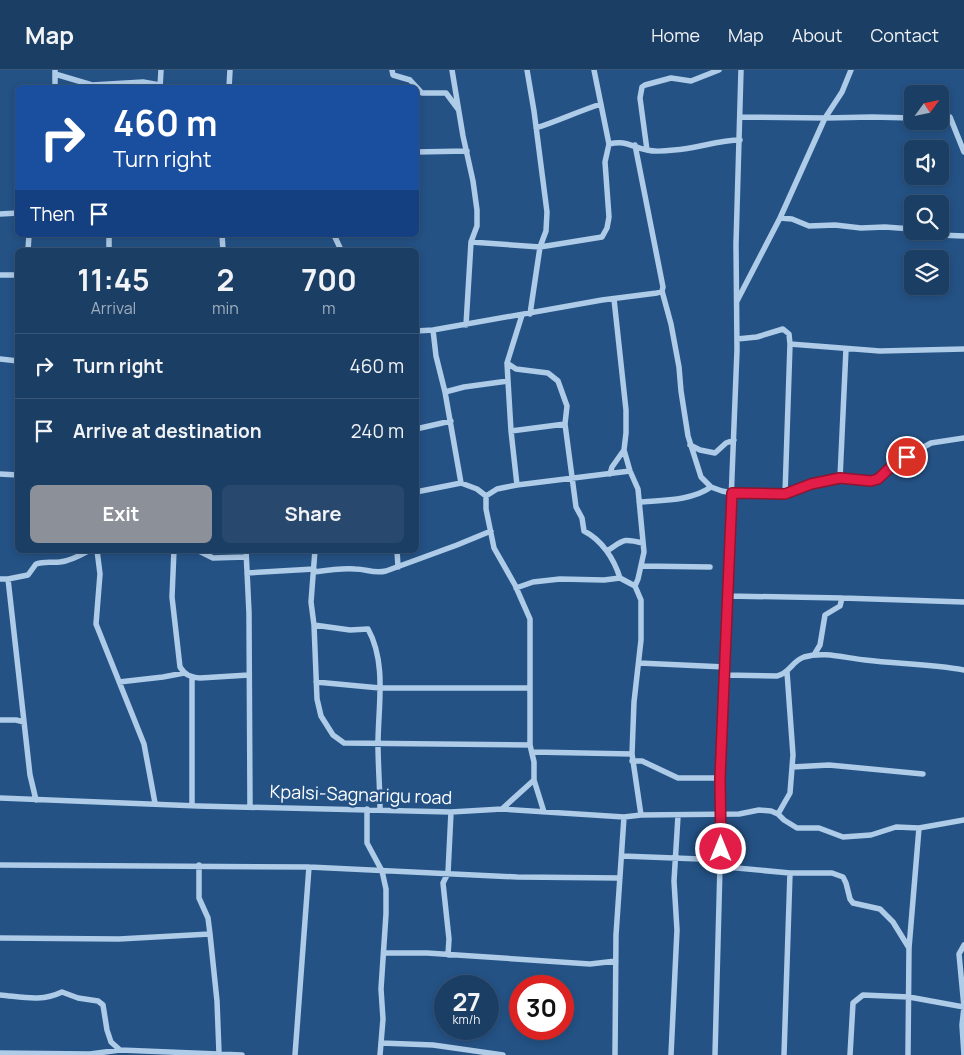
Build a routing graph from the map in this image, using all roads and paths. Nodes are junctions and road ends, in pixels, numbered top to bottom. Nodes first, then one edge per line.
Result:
1 (161, 70) edge
2 (230, 70) edge
3 (392, 70) edge
4 (452, 70) edge
5 (527, 70) edge
6 (594, 70) edge
7 (719, 70) edge
8 (741, 70) edge
9 (851, 70) edge
10 (55, 72) edge
11 (55, 85) edge
12 (92, 85) edge
13 (92, 85) edge
14 (156, 85) edge
15 (160, 85) edge
16 (229, 85) edge
17 (415, 85) edge
18 (419, 90) edge
19 (422, 93) junction
20 (419, 96) edge
21 (601, 104) junction
22 (459, 111) junction
23 (949, 116) edge
24 (740, 117) junction
25 (825, 118) junction
26 (904, 118) edge
27 (536, 128) junction
28 (740, 140) junction
29 (609, 144) junction
30 (635, 145) junction
31 (647, 150) junction
32 (467, 151) junction
33 (419, 152) edge
34 (964, 152) edge
35 (15, 213) edge
36 (0, 214) edge
37 (780, 218) junction
38 (904, 228) edge
39 (949, 235) edge
40 (964, 236) edge
41 (471, 242) junction
42 (540, 247) junction
43 (0, 275) edge
44 (15, 275) edge
45 (662, 291) junction
46 (614, 298) junction
47 (736, 302) junction
48 (530, 314) junction
49 (522, 315) junction
50 (466, 325) junction
51 (434, 330) junction
52 (419, 331) edge
53 (737, 339) junction
54 (790, 344) junction
55 (846, 349) junction
56 (964, 349) edge
57 (0, 359) edge
58 (15, 361) edge
59 (507, 364) junction
60 (508, 381) junction
61 (445, 392) junction
62 (451, 422) junction
63 (565, 424) junction
64 (419, 428) edge
65 (511, 431) junction
66 (964, 438) edge
67 (734, 440) junction
68 (690, 445) junction
69 (624, 450) junction
70 (630, 471) junction
71 (0, 474) edge
72 (610, 474) junction
73 (15, 475) edge
74 (572, 477) junction
75 (840, 478) junction
76 (461, 484) junction
77 (517, 484) junction
78 (711, 487) junction
79 (419, 491) edge
80 (732, 493) junction
81 (785, 494) junction
82 (486, 496) junction
83 (639, 502) junction
84 (491, 531) junction
85 (643, 542) junction
86 (607, 551) junction
87 (84, 553) edge
88 (97, 553) edge
89 (174, 553) edge
90 (203, 553) edge
91 (246, 553) edge
92 (315, 553) edge
93 (397, 553) edge
94 (641, 566) junction
95 (398, 567) junction
96 (710, 567) dead end
97 (314, 570) junction
98 (247, 573) junction
99 (620, 578) junction
100 (0, 579) edge
101 (8, 579) junction
102 (635, 586) junction
103 (516, 588) junction
104 (728, 596) junction
105 (842, 598) junction
106 (964, 602) edge
107 (314, 625) junction
108 (814, 655) junction
109 (639, 663) junction
110 (725, 667) junction
111 (964, 670) edge
112 (787, 672) junction
113 (184, 673) junction
114 (249, 675) junction
115 (725, 676) junction
116 (192, 677) junction
117 (119, 682) junction
118 (316, 682) junction
119 (380, 688) junction
120 (530, 688) junction
121 (0, 720) edge
122 (24, 722) junction
123 (378, 742) junction
124 (530, 744) junction
125 (532, 752) junction
126 (632, 758) junction
127 (792, 767) junction
128 (923, 774) dead end
129 (720, 778) junction
130 (534, 780) junction
131 (0, 798) edge
132 (36, 800) junction
133 (156, 803) junction
134 (192, 805) junction
135 (250, 806) junction
136 (367, 809) junction
137 (380, 810) junction
138 (502, 810) junction
139 (451, 812) junction
140 (544, 812) junction
141 (721, 814) junction
142 (778, 814) junction
143 (641, 815) junction
144 (678, 816) junction
145 (624, 817) junction
146 (964, 820) edge
147 (919, 828) junction
148 (622, 856) junction
149 (676, 857) junction
150 (0, 865) edge
151 (198, 865) junction
152 (720, 866) junction
153 (309, 867) junction
154 (382, 871) junction
155 (448, 873) junction
156 (790, 873) junction
157 (620, 878) junction
158 (210, 934) junction
159 (0, 938) edge
160 (964, 945) edge
161 (909, 948) junction
162 (384, 952) junction
163 (448, 955) junction
164 (616, 961) junction
165 (0, 995) edge
166 (909, 997) junction
167 (964, 1007) edge
168 (381, 1043) junction
169 (120, 1050) junction
170 (0, 1053) edge
171 (219, 1053) junction
172 (242, 1055) edge
173 (295, 1055) edge
174 (380, 1055) edge
175 (503, 1055) edge
176 (615, 1055) edge
177 (671, 1055) edge
178 (716, 1055) edge
179 (784, 1055) edge
180 (850, 1055) edge
181 (908, 1055) edge
182 (964, 1055) edge

1 - 15 street
2 - 16 street
3 - 17 street
4 - 22 street
5 - 27 street
6 - 21 street
7 - 31 street
8 - 24 street
9 - 25 street
10 - 11 street
10 - 13 street
12 - 14 street
18 - 19 street
19 - 20 street
19 - 22 street
21 - 27 street
21 - 29 street
22 - 32 street
23 - 34 street
24 - 25 street
24 - 28 street
25 - 26 street
25 - 37 street
27 - 42 street
28 - 31 street
28 - 47 street
29 - 30 street
29 - 42 street
30 - 31 street
30 - 45 street
32 - 33 street
32 - 41 street
35 - 36 street
37 - 38 street
37 - 47 street
39 - 40 street
41 - 42 street
41 - 50 street
42 - 48 street
43 - 44 street
45 - 46 street
45 - 68 street
46 - 48 street
46 - 69 street
47 - 53 street
48 - 49 street
49 - 50 street
49 - 59 street
50 - 51 street
51 - 52 street
51 - 61 street
53 - 54 street
53 - 67 street
54 - 55 street
54 - 81 street
55 - 56 street
55 - 75 street
57 - 58 street
59 - 60 street
59 - 63 street
60 - 61 street
60 - 65 street
61 - 62 street
62 - 64 street
62 - 76 street
63 - 65 street
63 - 74 street
65 - 77 street
66 - 75 street
67 - 68 street
67 - 80 street
68 - 78 street
69 - 70 street
69 - 72 street
70 - 72 street
70 - 83 street
71 - 73 street
72 - 74 street
74 - 77 street
74 - 86 street
75 - 81 street
76 - 79 street
76 - 82 street
77 - 82 street
78 - 80 street
78 - 83 street
80 - 81 street
80 - 104 street
82 - 84 street
83 - 85 street
84 - 95 street
84 - 103 street
85 - 86 street
85 - 94 street
86 - 99 street
87 - 101 street
88 - 117 street
89 - 113 street
90 - 91 street
91 - 98 street
92 - 97 street
93 - 95 street
94 - 96 street
94 - 102 street
95 - 97 street
97 - 98 street
97 - 107 street
98 - 114 street
99 - 102 street
99 - 103 street
100 - 101 street
101 - 122 street
102 - 109 street
103 - 120 street
104 - 105 street
104 - 110 street
105 - 106 street
105 - 108 street
107 - 118 street
107 - 119 street
108 - 111 street
108 - 112 street
109 - 110 street
109 - 126 street
110 - 115 street
112 - 115 street
112 - 127 street
113 - 116 street
113 - 117 street
114 - 116 street
114 - 135 street
115 - 129 street
116 - 134 street
117 - 133 street
118 - 119 street
118 - 123 street
119 - 120 street
119 - 123 street
120 - 124 street
121 - 122 street
122 - 132 street
123 - 124 street
123 - 137 street
124 - 125 street
125 - 126 street
125 - 130 street
126 - 129 street
126 - 143 street
127 - 128 street
127 - 142 street
129 - 141 street
130 - 138 street
130 - 140 street
131 - 132 street, Kpalsi-Sagnarigu road
132 - 133 street, Kpalsi-Sagnarigu road
133 - 134 street, Kpalsi-Sagnarigu road
134 - 135 street, Kpalsi-Sagnarigu road
135 - 136 street, Kpalsi-Sagnarigu road
136 - 137 street, Kpalsi-Sagnarigu road
136 - 154 street
137 - 139 street, Kpalsi-Sagnarigu road
138 - 139 street, Kpalsi-Sagnarigu road
138 - 140 street, Kpalsi-Sagnarigu road
139 - 155 street
140 - 145 street, Kpalsi-Sagnarigu road
141 - 142 street, Kpalsi-Sagnarigu road
141 - 144 street, Kpalsi-Sagnarigu road
141 - 152 street
142 - 147 street
143 - 144 street, Kpalsi-Sagnarigu road
143 - 145 street, Kpalsi-Sagnarigu road
144 - 149 street
145 - 148 street
146 - 147 street
147 - 161 street
148 - 149 street
148 - 157 street
149 - 152 street
149 - 177 street
150 - 151 street
151 - 153 street
151 - 158 street
152 - 156 street
152 - 178 street
153 - 154 street
153 - 173 street
154 - 155 street
154 - 162 street
155 - 157 street
155 - 163 street
156 - 161 street
156 - 179 street
157 - 164 street
158 - 159 street
158 - 171 street
160 - 167 street
161 - 166 street
162 - 163 street
162 - 168 street
163 - 164 street
164 - 176 street
165 - 169 street
166 - 167 street
166 - 180 street
166 - 181 street
167 - 182 street
168 - 174 street
168 - 175 street
169 - 170 street
169 - 171 street
171 - 172 street

